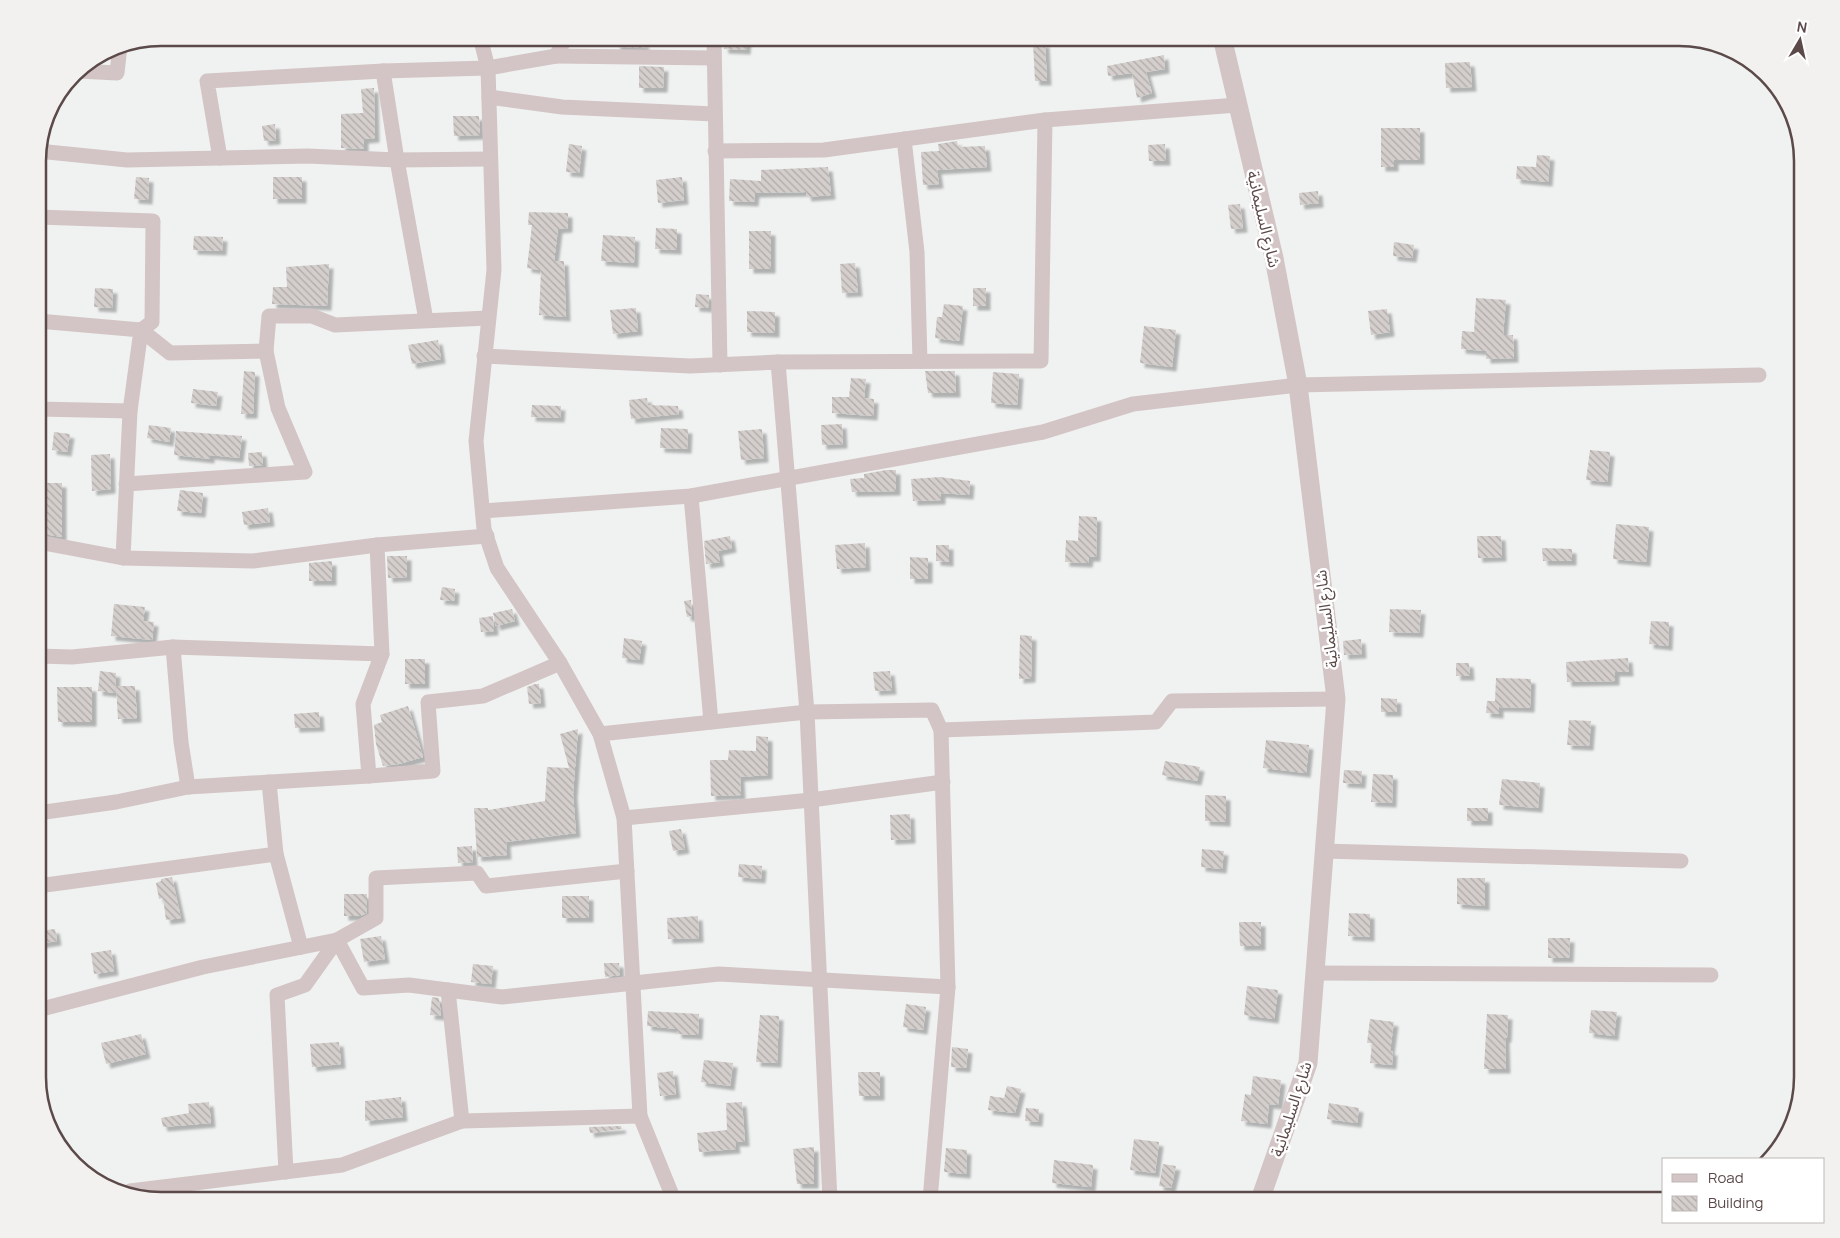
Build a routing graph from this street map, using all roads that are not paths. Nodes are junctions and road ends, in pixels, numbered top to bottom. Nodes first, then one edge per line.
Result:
1 (482, 46) edge
2 (562, 46) edge
3 (714, 46) edge
4 (1224, 46) edge
5 (119, 54) edge
6 (556, 56) junction
7 (714, 58) junction
8 (488, 68) junction
9 (383, 71) junction
10 (89, 72) edge
11 (489, 97) junction
12 (1237, 105) junction
13 (714, 114) junction
14 (1045, 120) junction
15 (904, 140) junction
16 (715, 151) junction
17 (46, 152) edge
18 (220, 158) junction
19 (490, 159) junction
20 (396, 160) junction
21 (46, 217) edge
22 (488, 318) junction
23 (426, 320) junction
24 (46, 322) edge
25 (141, 330) junction
26 (266, 351) junction
27 (484, 356) junction
28 (920, 361) junction
29 (778, 362) junction
30 (720, 365) junction
31 (1759, 375) dead end
32 (1298, 385) junction
33 (46, 409) edge
34 (130, 411) junction
35 (788, 478) junction
36 (126, 484) junction
37 (691, 496) junction
38 (483, 511) junction
39 (486, 536) junction
40 (46, 544) edge
41 (377, 545) junction
42 (123, 558) junction
43 (174, 647) junction
44 (382, 654) junction
45 (46, 656) edge
46 (560, 663) junction
47 (1336, 699) junction
48 (807, 712) junction
49 (711, 722) junction
50 (941, 730) junction
51 (600, 734) junction
52 (369, 776) junction
53 (269, 782) junction
54 (943, 782) junction
55 (188, 787) junction
56 (811, 800) junction
57 (46, 812) edge
58 (624, 818) junction
59 (1324, 851) junction
60 (276, 854) junction
61 (1681, 861) dead end
62 (627, 871) junction
63 (46, 885) edge
64 (337, 940) junction
65 (301, 947) junction
66 (1314, 973) junction
67 (1711, 975) dead end
68 (820, 981) junction
69 (633, 984) junction
70 (948, 987) junction
71 (448, 990) junction
72 (46, 1008) edge
73 (640, 1116) junction
74 (462, 1121) junction
75 (286, 1172) junction
76 (140, 1190) edge
77 (671, 1192) edge
78 (830, 1192) edge
79 (931, 1192) edge
80 (1263, 1192) edge

1 - 8 street
2 - 6 street
3 - 7 street
4 - 12 street, شارع السليمانية
5 - 10 street
6 - 7 street
6 - 8 street
7 - 13 street
8 - 9 street
8 - 11 street
9 - 18 street
9 - 20 street
11 - 13 street
11 - 19 street
12 - 14 street
12 - 32 street, شارع السليمانية
13 - 16 street
14 - 15 street
14 - 28 street
15 - 16 street
15 - 28 street
16 - 30 street
17 - 18 street
18 - 20 street
19 - 20 street
19 - 22 street
20 - 23 street
21 - 25 street
22 - 23 street
22 - 27 street
23 - 26 street
24 - 25 street
25 - 26 street
25 - 34 street
26 - 36 street
27 - 30 street
27 - 38 street
28 - 29 street
29 - 30 street
29 - 35 street
31 - 32 street
32 - 35 street
32 - 47 street, شارع السليمانية
33 - 34 street
34 - 36 street
35 - 37 street
35 - 48 street
36 - 42 street
37 - 38 street
37 - 49 street
38 - 39 street
39 - 41 street
39 - 46 street
40 - 42 street
41 - 42 street
41 - 44 street
43 - 44 street
43 - 45 street
43 - 55 street
44 - 52 street
46 - 51 street
46 - 52 street
47 - 50 street
47 - 59 street, شارع السليمانية
48 - 49 street
48 - 50 street
48 - 56 street
49 - 51 street
50 - 54 street
51 - 58 street
52 - 53 street
53 - 55 street
53 - 60 street
54 - 56 street
54 - 70 street
55 - 57 street
56 - 58 street
56 - 68 street
58 - 62 street
59 - 61 street
59 - 66 street, شارع السليمانية
60 - 63 street
60 - 65 street
62 - 64 street
62 - 69 street
64 - 65 street
64 - 71 street
64 - 75 street
65 - 72 street
66 - 67 street
66 - 80 street, شارع السليمانية
68 - 69 street
68 - 70 street
68 - 78 street
69 - 71 street
69 - 73 street
70 - 79 street
71 - 74 street
73 - 74 street
73 - 77 street
74 - 75 street
75 - 76 street

